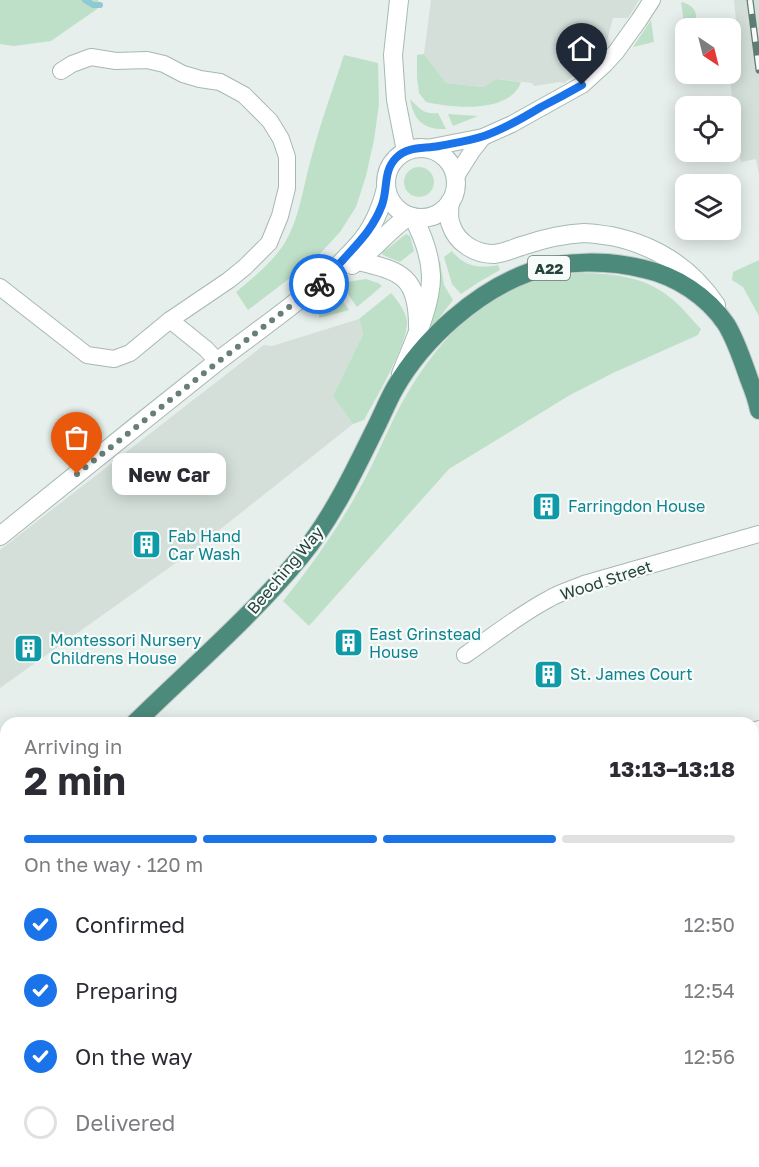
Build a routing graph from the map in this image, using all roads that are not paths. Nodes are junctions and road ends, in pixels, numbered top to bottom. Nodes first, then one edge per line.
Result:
1 (399, 0) edge
2 (652, 0) edge
3 (61, 71) dead end
4 (483, 137) junction
5 (427, 148) junction
6 (405, 151) junction
7 (455, 178) junction
8 (386, 188) junction
9 (450, 202) junction
10 (411, 216) junction
11 (357, 261) junction
12 (328, 277) junction
13 (0, 287) edge
14 (170, 320) junction
15 (727, 325) junction
16 (418, 328) junction
17 (218, 362) junction
18 (396, 387) junction
19 (759, 410) edge
20 (0, 534) edge
21 (759, 534) edge
22 (465, 655) dead end
23 (162, 696) junction
24 (132, 717) edge
25 (141, 717) edge

1 - 6 main road
2 - 4 street
3 - 14 street
4 - 5 street
4 - 7 street
5 - 6 main road
5 - 7 main road
6 - 8 main road
7 - 9 main road
8 - 10 main road
8 - 12 main road
9 - 10 main road
9 - 15 main road
10 - 11 main road
10 - 16 main road, Beeching Way
11 - 12 main road
11 - 16 main road
12 - 17 main road
13 - 14 street
14 - 17 street
15 - 18 highway, Beeching Way / A22
15 - 19 highway, A22
16 - 18 main road, Beeching Way
17 - 20 main road
18 - 23 highway, Beeching Way / A22
21 - 22 street, Wood Street
23 - 24 highway, A22
23 - 25 highway, Beeching Way / A22

